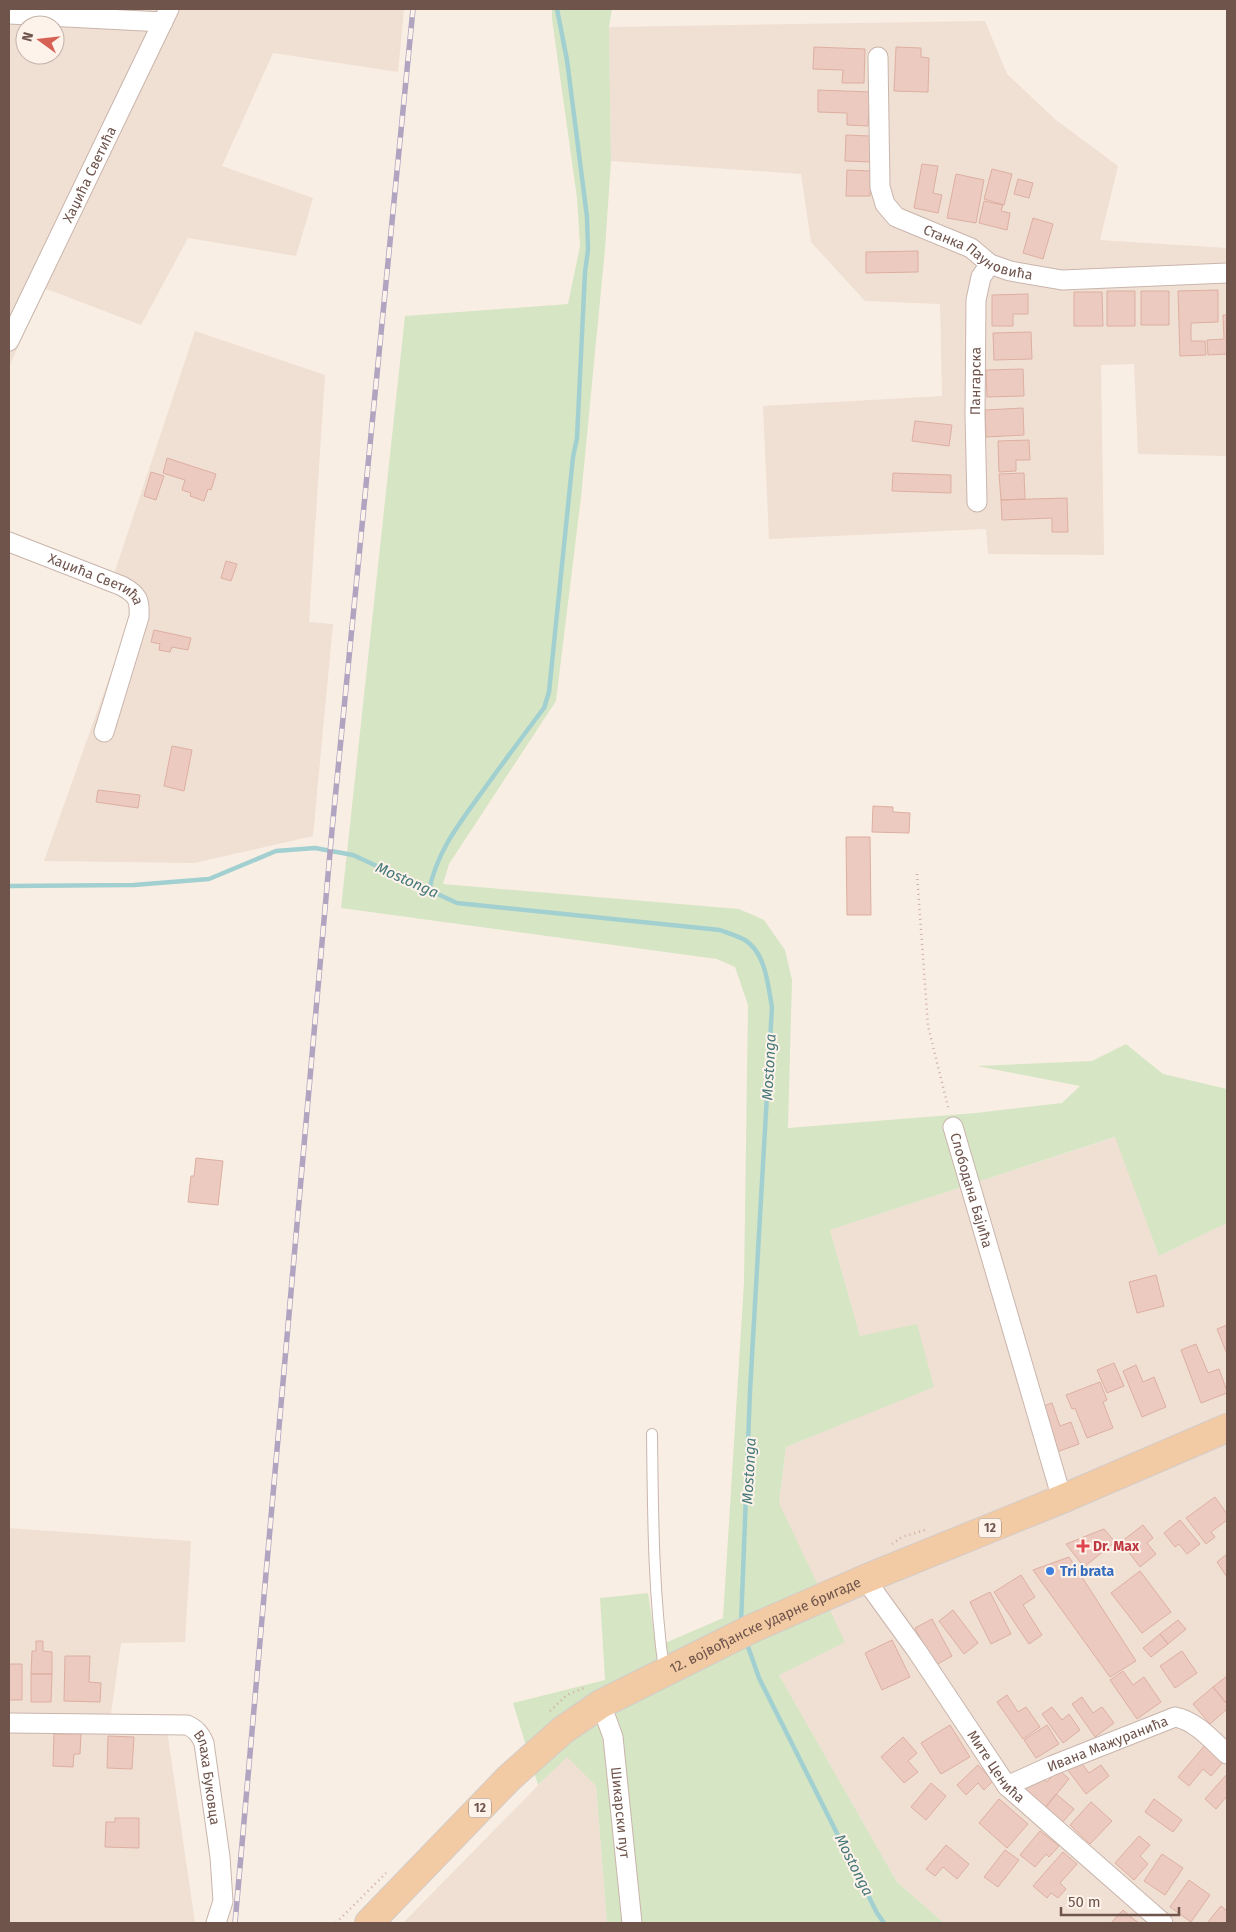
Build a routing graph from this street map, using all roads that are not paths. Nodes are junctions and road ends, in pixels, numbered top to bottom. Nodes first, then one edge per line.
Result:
1 (9, 14) edge
2 (166, 16) edge
3 (878, 57) dead end
4 (990, 264) junction
5 (1227, 273) edge
6 (9, 340) edge
7 (978, 502) dead end
8 (9, 542) edge
9 (104, 732) dead end
10 (953, 1127) road end
11 (1227, 1428) edge
12 (652, 1434) dead end
13 (1062, 1499) junction
14 (865, 1579) junction
15 (665, 1671) junction
16 (601, 1704) junction
17 (9, 1723) edge
18 (1227, 1754) edge
19 (1007, 1786) junction
20 (216, 1923) edge
21 (369, 1923) edge
22 (632, 1923) edge
23 (1162, 1923) edge

1 - 2 street
2 - 6 street, Хаџића Светића
3 - 4 street, Станка Пауновића
4 - 5 street, Станка Пауновића
4 - 7 street, Пангарска
8 - 9 street, Хаџића Светића
10 - 13 street, Слободана Бајића
11 - 13 main road, 12. војвођанске ударне бригаде / 12
12 - 15 lane
13 - 14 main road, 12. војвођанске ударне бригаде / 12
14 - 15 main road, 12. војвођанске ударне бригаде / 12
14 - 19 street, Мите Ценића
15 - 16 main road, 12. војвођанске ударне бригаде / 12
16 - 21 main road, 12. војвођанске ударне бригаде / 12
16 - 22 street, Шикарски пут
17 - 20 street, Влаха Буковца
18 - 19 street, Ивана Мажуранића
19 - 23 street, Мите Ценића

